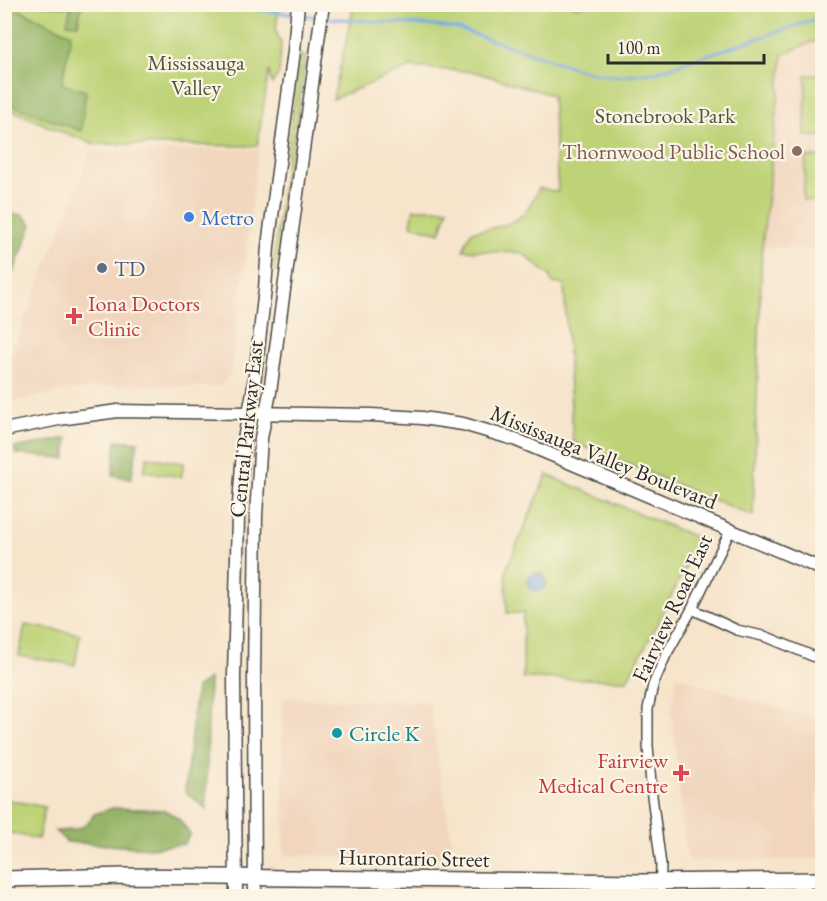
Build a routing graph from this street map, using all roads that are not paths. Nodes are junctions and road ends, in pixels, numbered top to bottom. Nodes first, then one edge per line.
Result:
1 (298, 4) edge
2 (323, 4) edge
3 (249, 414) junction
4 (266, 415) junction
5 (4, 430) edge
6 (730, 531) junction
7 (822, 569) edge
8 (692, 609) junction
9 (822, 660) edge
10 (235, 755) junction
11 (254, 755) junction
12 (236, 878) junction
13 (255, 878) junction
14 (4, 879) edge
15 (822, 880) edge
16 (660, 889) edge
17 (236, 897) edge
18 (255, 897) edge

1 - 3 street, Central Parkway East
2 - 4 street, Central Parkway East
3 - 4 street, Mississauga Valley Boulevard
3 - 5 street, Mississauga Valley Boulevard
3 - 10 street, Central Parkway East
4 - 6 street, Mississauga Valley Boulevard
4 - 11 street, Central Parkway East
6 - 7 street, Mississauga Valley Boulevard
6 - 8 street, Fairview Road East
8 - 9 street
8 - 16 street, Fairview Road East
10 - 11 street
10 - 12 street, Central Parkway East
11 - 13 street, Central Parkway East
12 - 13 main road, Hurontario Street
12 - 14 main road, Hurontario Street
12 - 17 street, Central Parkway East
13 - 16 main road, Hurontario Street
13 - 18 street, Central Parkway East
15 - 16 main road, Hurontario Street

